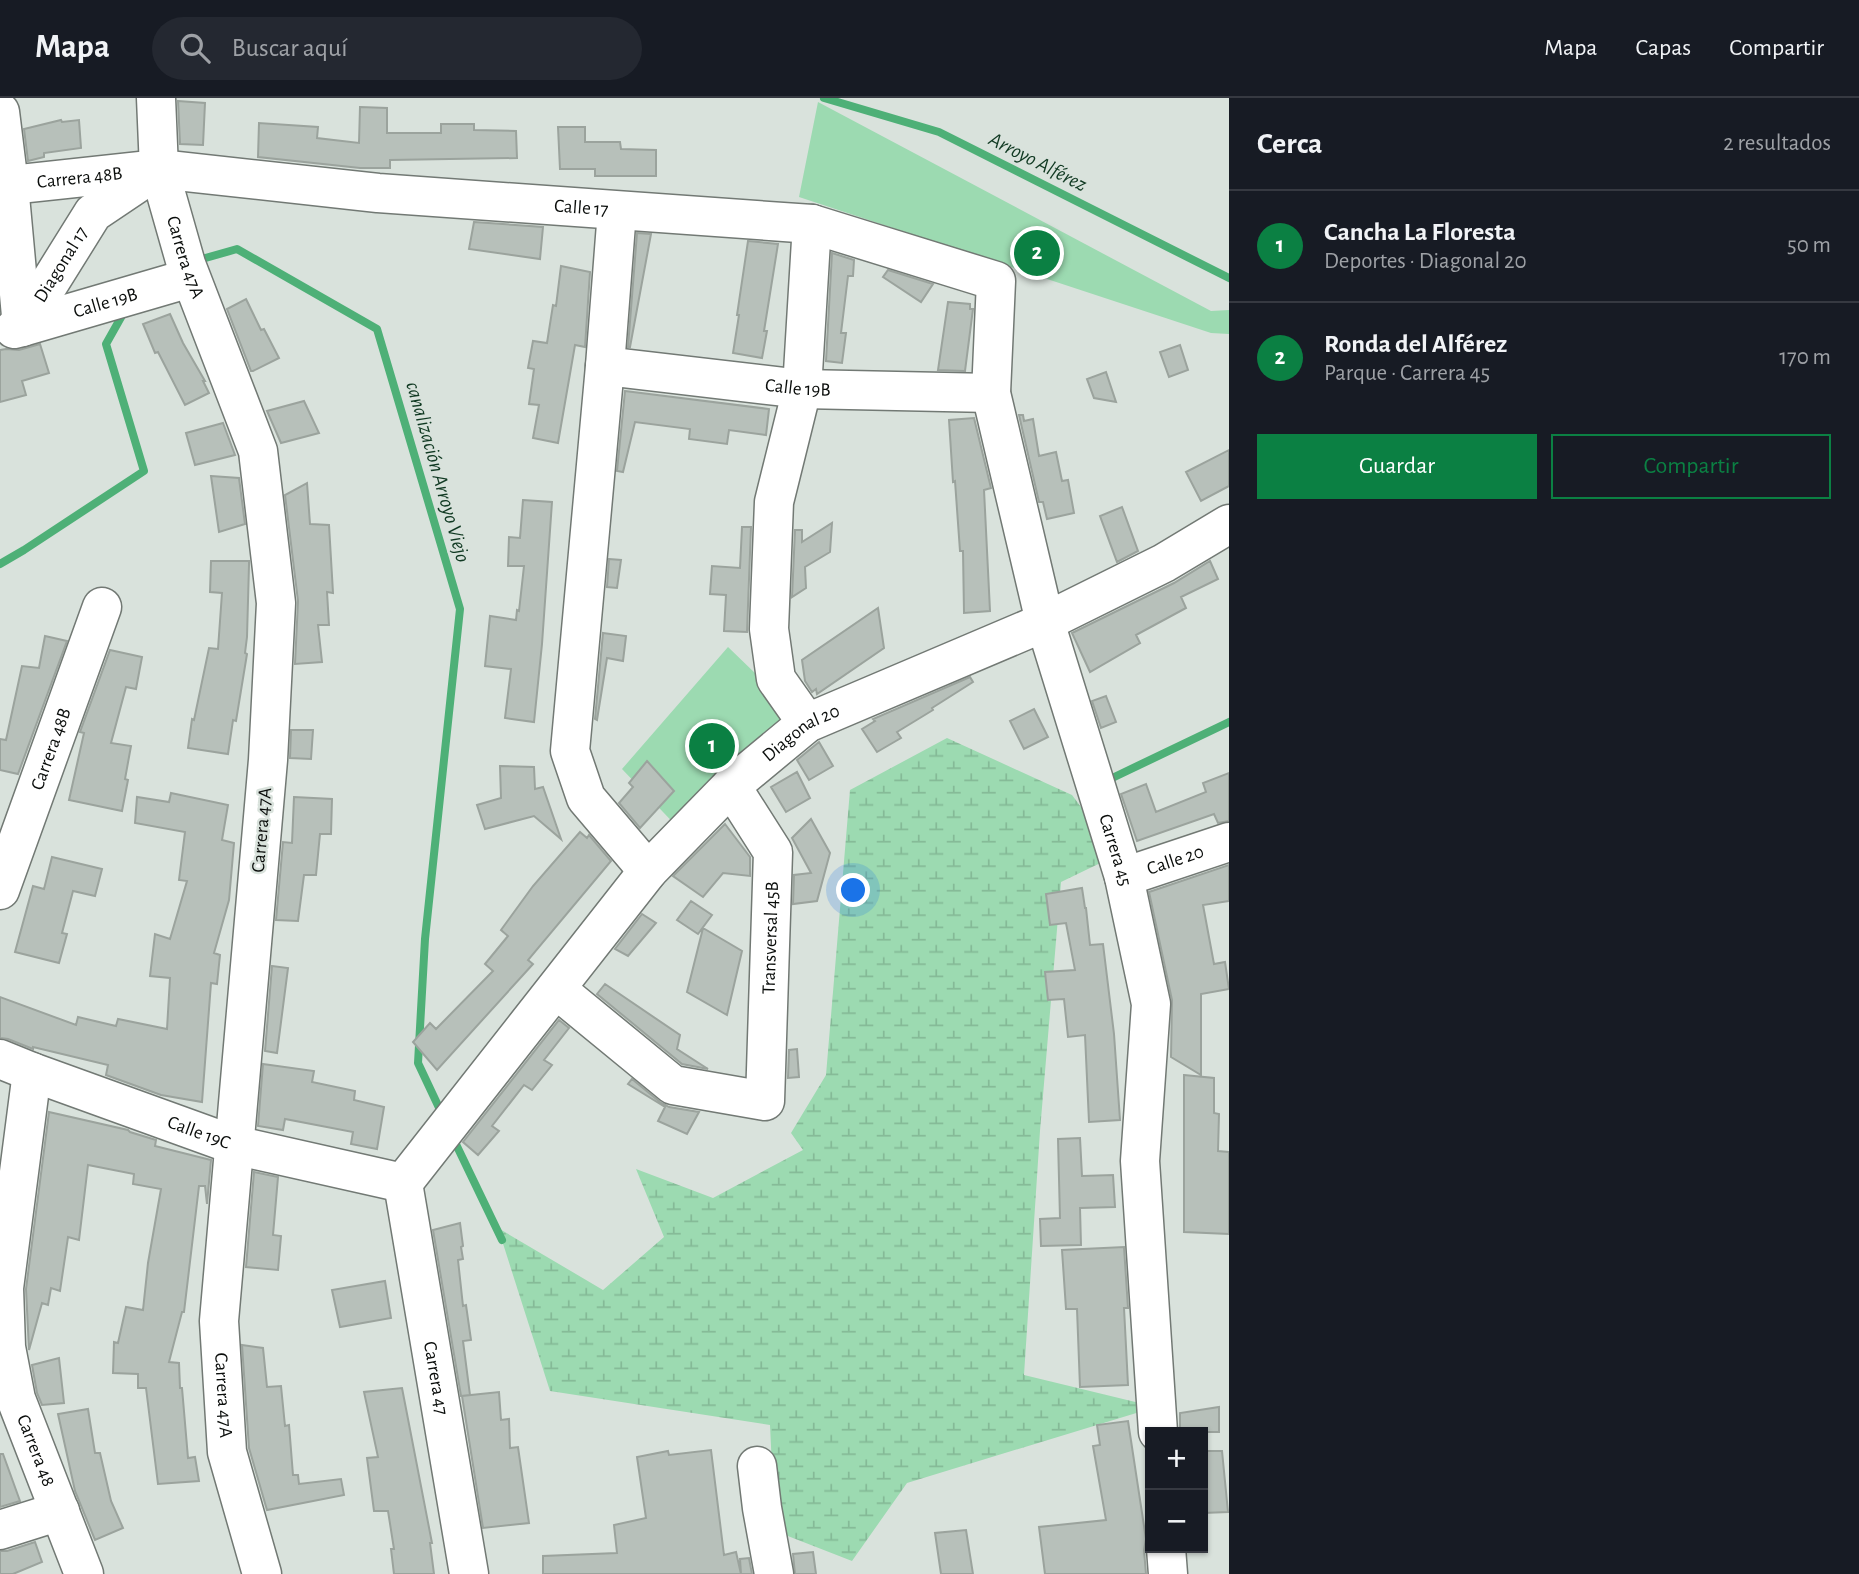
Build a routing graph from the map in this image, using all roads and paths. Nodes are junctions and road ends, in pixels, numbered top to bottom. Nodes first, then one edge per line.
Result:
1 (156, 98) edge
2 (0, 111) edge
3 (159, 169) junction
4 (4, 186) edge
5 (617, 211) junction
6 (813, 224) junction
7 (190, 278) junction
8 (996, 281) joint
9 (11, 330) edge
10 (605, 366) junction
11 (802, 389) junction
12 (990, 393) junction
13 (1229, 524) edge
14 (102, 607) dead end
15 (1045, 622) junction
16 (807, 723) junction
17 (731, 786) junction
18 (1229, 842) edge
19 (648, 871) junction
20 (1124, 877) junction
21 (0, 890) edge
22 (556, 989) junction
23 (16, 1065) edge
24 (234, 1145) junction
25 (403, 1183) junction
26 (1158, 1427) edge
27 (757, 1466) dead end
28 (60, 1511) junction
29 (0, 1530) edge
30 (1166, 1553) edge
31 (84, 1574) edge
32 (262, 1574) edge
33 (469, 1574) edge
34 (774, 1574) edge
35 (1168, 1574) edge

1 - 3 street, Carrera 47A
2 - 4 street
3 - 4 street, Carrera 48B
3 - 5 street, Calle 17
3 - 7 street, Carrera 47A
3 - 9 street, Diagonal 17
4 - 9 street
5 - 6 street, Calle 17
5 - 10 street
6 - 8 street, Calle 17
6 - 11 street
7 - 9 street, Calle 19B
7 - 24 street, Carrera 47A
8 - 12 street, Carrera 45
10 - 11 street, Calle 19B
10 - 19 street
11 - 12 street, Calle 19B
11 - 16 street
12 - 15 street, Carrera 45
13 - 15 street, Diagonal 20
14 - 21 street, Carrera 48B
15 - 16 street, Diagonal 20
15 - 20 street, Carrera 45
16 - 17 street, Diagonal 20
17 - 19 street, Diagonal 20
17 - 22 street, Transversal 45B
18 - 20 street, Calle 20
19 - 22 street, Diagonal 20
20 - 26 street, Carrera 45
22 - 25 street, Diagonal 20
23 - 24 street, Calle 19C
23 - 28 street, Carrera 48
24 - 25 street, Calle 19C
24 - 32 street, Carrera 47A
25 - 33 street, Carrera 47
27 - 34 street
28 - 29 street
28 - 31 street, Carrera 48
30 - 35 street

